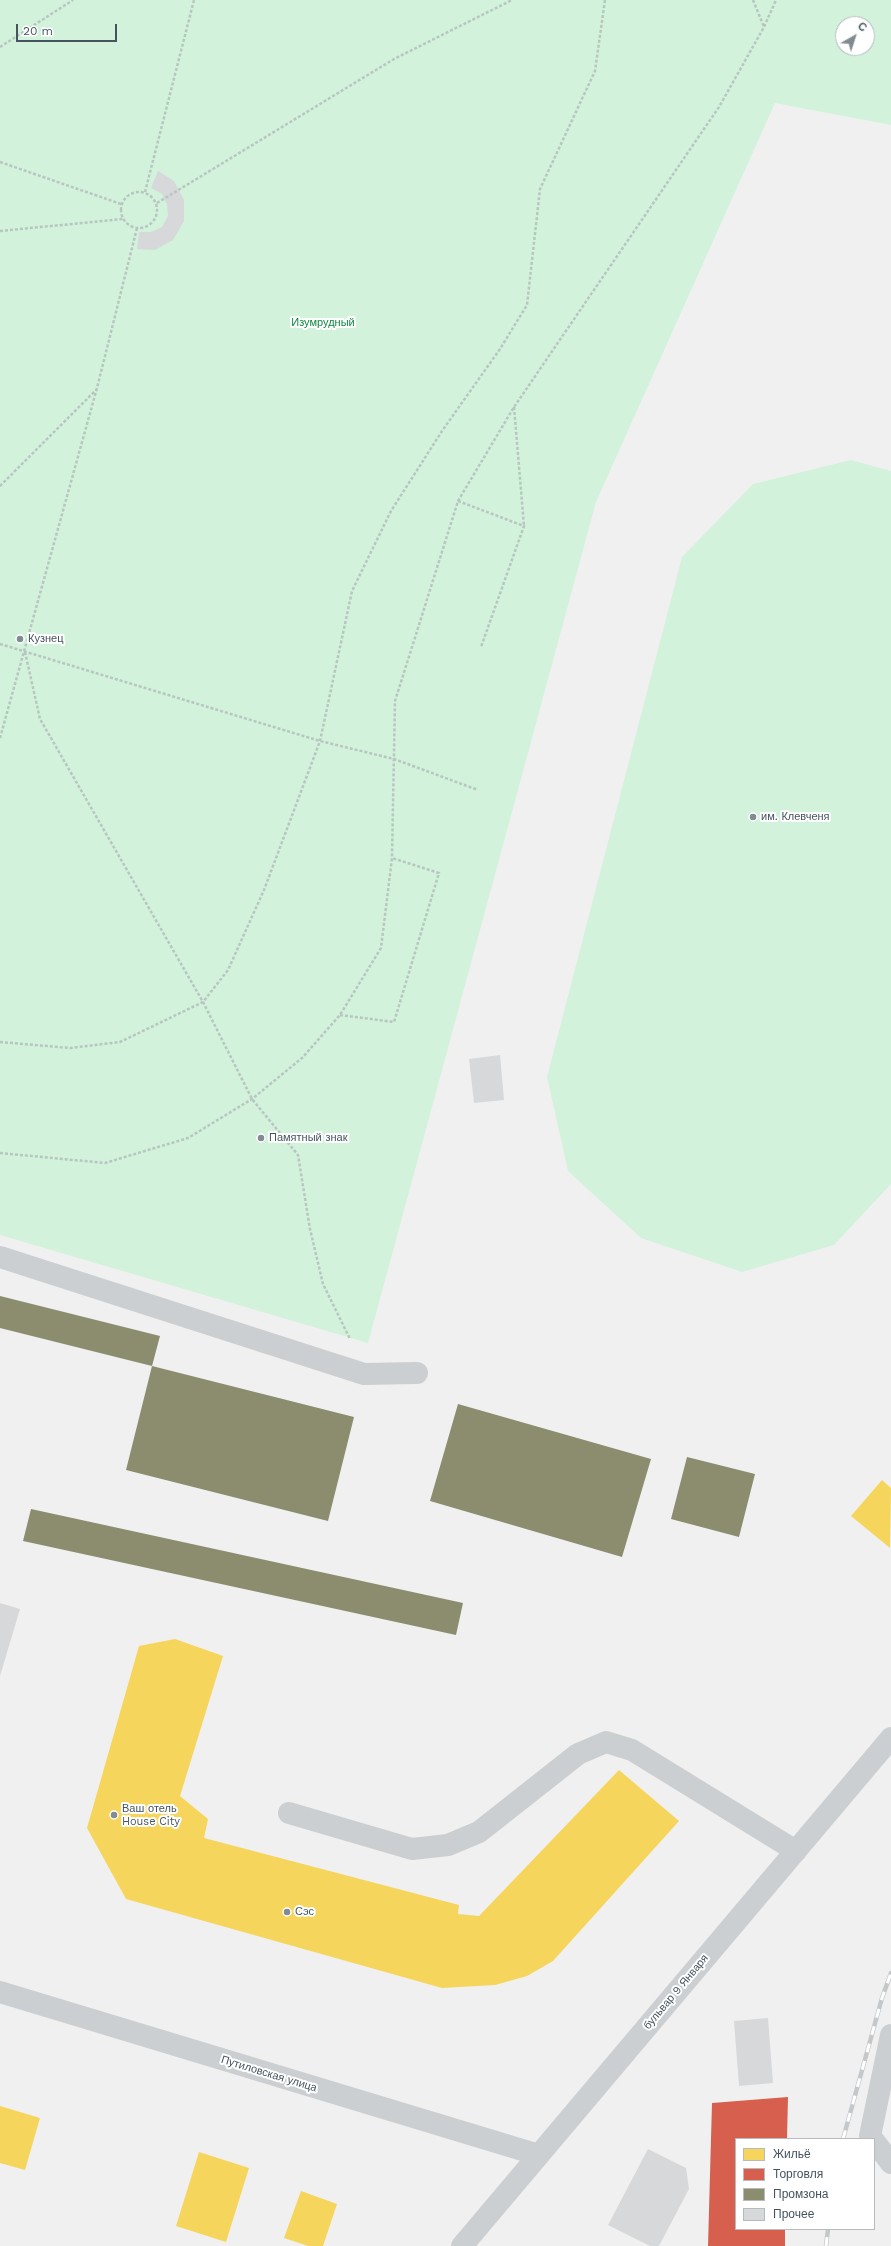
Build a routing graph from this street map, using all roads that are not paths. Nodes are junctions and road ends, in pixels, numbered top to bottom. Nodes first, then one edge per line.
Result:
1 (0, 1258) edge
2 (417, 1373) dead end
3 (891, 1738) edge
4 (289, 1813) dead end
5 (796, 1851) junction
6 (0, 1992) edge
7 (891, 2035) edge
8 (872, 2138) edge
9 (875, 2143) edge
10 (539, 2155) junction
11 (891, 2163) edge
12 (462, 2246) edge

1 - 2 street
3 - 5 street, бульвар 9 Января
4 - 5 street
5 - 10 street, бульвар 9 Января
6 - 10 street, Путиловская улица
7 - 8 street
9 - 11 street
10 - 12 street, бульвар 9 Января

